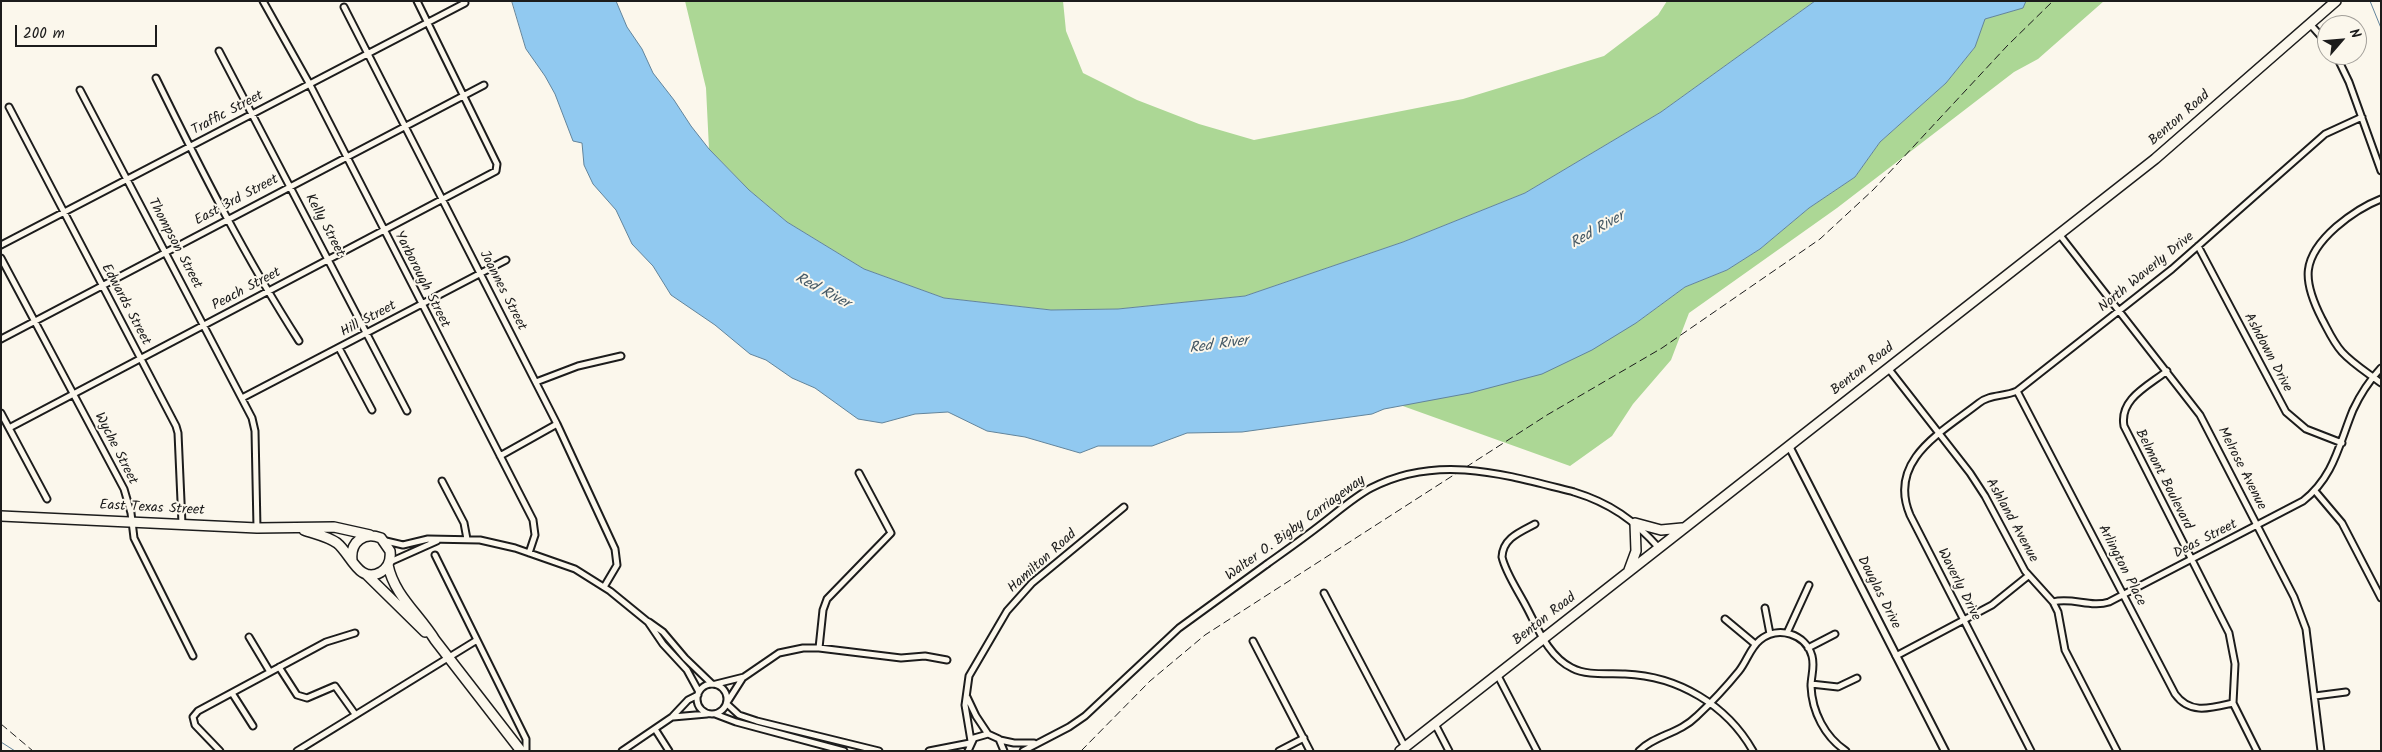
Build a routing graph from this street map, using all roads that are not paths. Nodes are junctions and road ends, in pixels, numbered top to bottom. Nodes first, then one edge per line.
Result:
1 (263, 1) edge
2 (416, 1) edge
3 (2336, 1) edge
4 (465, 3) dead end
5 (344, 8) dead end
6 (427, 22) junction
7 (2310, 24) junction
8 (2317, 32) edge
9 (219, 51) dead end
10 (368, 53) junction
11 (2341, 65) edge
12 (156, 78) dead end
13 (308, 83) junction
14 (484, 85) dead end
15 (80, 90) dead end
16 (463, 96) junction
17 (9, 108) dead end
18 (252, 114) junction
19 (2362, 117) junction
20 (405, 125) junction
21 (190, 147) junction
22 (345, 157) junction
23 (2381, 171) edge
24 (127, 179) junction
25 (290, 186) junction
26 (442, 199) junction
27 (2381, 199) edge
28 (63, 213) junction
29 (228, 219) junction
30 (383, 231) junction
31 (2059, 234) junction
32 (1, 245) edge
33 (2198, 246) junction
34 (166, 252) junction
35 (1, 258) edge
36 (329, 260) junction
37 (506, 260) dead end
38 (480, 273) junction
39 (102, 286) junction
40 (267, 292) junction
41 (421, 305) junction
42 (2119, 310) junction
43 (35, 321) junction
44 (204, 325) junction
45 (368, 333) junction
46 (1, 339) edge
47 (299, 341) dead end
48 (339, 348) junction
49 (621, 356) dead end
50 (141, 359) junction
51 (1888, 368) junction
52 (2381, 368) edge
53 (2167, 371) junction
54 (2373, 377) junction
55 (536, 382) junction
56 (2381, 383) edge
57 (2017, 391) junction
58 (73, 394) junction
59 (242, 398) junction
60 (372, 410) dead end
61 (407, 410) dead end
62 (1, 413) edge
63 (557, 424) junction
64 (9, 428) junction
65 (1940, 434) junction
66 (2342, 443) junction
67 (1788, 446) junction
68 (500, 456) junction
69 (859, 473) dead end
70 (442, 481) dead end
71 (2315, 491) junction
72 (47, 499) dead end
73 (1124, 507) dead end
74 (1, 516) edge
75 (132, 522) junction
76 (1635, 523) junction
77 (182, 524) junction
78 (1535, 524) dead end
79 (2258, 526) junction
80 (1686, 527) junction
81 (256, 528) junction
82 (302, 529) junction
83 (370, 535) junction
84 (467, 539) junction
85 (385, 541) junction
86 (437, 541) junction
87 (1659, 548) junction
88 (529, 552) junction
89 (435, 555) dead end
90 (2192, 559) junction
91 (352, 560) junction
92 (389, 564) junction
93 (1627, 573) junction
94 (366, 574) junction
95 (2028, 576) junction
96 (1809, 585) dead end
97 (604, 587) junction
98 (1324, 593) dead end
99 (2380, 594) edge
100 (2123, 595) junction
101 (2053, 602) junction
102 (1765, 608) dead end
103 (1725, 619) dead end
104 (1964, 621) junction
105 (648, 622) junction
106 (355, 633) dead end
107 (1787, 633) junction
108 (1770, 634) junction
109 (1835, 634) dead end
110 (249, 637) dead end
111 (1543, 638) junction
112 (435, 640) junction
113 (477, 640) junction
114 (1253, 640) dead end
115 (1755, 644) junction
116 (819, 648) junction
117 (1808, 648) junction
118 (193, 656) dead end
119 (1896, 656) junction
120 (448, 657) junction
121 (947, 660) dead end
122 (279, 667) junction
123 (270, 672) junction
124 (1497, 674) junction
125 (744, 677) junction
126 (1857, 678) dead end
127 (714, 684) junction
128 (1811, 684) junction
129 (2346, 692) dead end
130 (232, 693) junction
131 (698, 694) junction
132 (2315, 696) junction
133 (966, 697) junction
134 (2233, 702) junction
135 (727, 703) junction
136 (1710, 703) junction
137 (355, 714) junction
138 (713, 714) junction
139 (672, 717) junction
140 (1435, 724) junction
141 (252, 726) dead end
142 (655, 729) junction
143 (988, 734) junction
144 (1304, 738) junction
145 (999, 739) junction
146 (971, 742) junction
147 (1037, 742) junction
148 (1403, 749) edge
149 (220, 751) edge
150 (297, 751) edge
151 (521, 751) edge
152 (526, 751) edge
153 (622, 751) edge
154 (669, 751) edge
155 (844, 751) edge
156 (879, 751) edge
157 (929, 751) edge
158 (968, 751) edge
159 (1004, 751) edge
160 (1023, 751) edge
161 (1279, 751) edge
162 (1310, 751) edge
163 (1449, 751) edge
164 (1537, 751) edge
165 (1639, 751) edge
166 (1754, 751) edge
167 (1846, 751) edge
168 (1945, 751) edge
169 (2031, 751) edge
170 (2117, 751) edge
171 (2258, 751) edge
172 (2321, 751) edge

1 - 13 street, Yarborough Street
2 - 6 street
3 - 7 main road, Benton Road
4 - 6 street, Traffic Street
5 - 10 street, Joannes Street
6 - 10 street, Traffic Street
6 - 16 street
7 - 8 street
7 - 31 main road, Benton Road
9 - 18 street, Kelly Street
10 - 13 street, Traffic Street
10 - 20 street, Joannes Street
11 - 19 street
12 - 21 street
13 - 18 street, Traffic Street
13 - 22 street, Yarborough Street
14 - 16 street, East 3rd Street
15 - 24 street, Thompson Street
16 - 20 street, East 3rd Street
16 - 26 street, Peach Street
17 - 28 street, Edwards Street
18 - 21 street, Traffic Street
18 - 25 street, Kelly Street
19 - 23 street
19 - 33 street, North Waverly Drive
20 - 22 street, East 3rd Street
20 - 26 street, Joannes Street
21 - 24 street, Traffic Street
21 - 29 street
22 - 25 street, East 3rd Street
22 - 30 street, Yarborough Street
24 - 28 street, Traffic Street
24 - 34 street, Thompson Street
25 - 29 street, East 3rd Street
25 - 36 street, Kelly Street
26 - 30 street, Peach Street
26 - 38 street, Joannes Street
27 - 54 street
28 - 32 street, Traffic Street
28 - 39 street, Edwards Street
29 - 34 street, East 3rd Street
29 - 40 street
30 - 36 street, Peach Street
30 - 41 street, Yarborough Street
31 - 42 street, Melrose Avenue
31 - 51 main road, Benton Road
33 - 42 street, North Waverly Drive
33 - 66 street, Ashdown Drive
34 - 39 street, East 3rd Street
34 - 44 street, Thompson Street
35 - 43 street, Wyche Street
36 - 40 street, Peach Street
36 - 45 street, Kelly Street
37 - 38 street, Hill Street
38 - 41 street, Hill Street
38 - 55 street, Joannes Street
39 - 43 street, East 3rd Street
39 - 50 street, Edwards Street
40 - 44 street, Peach Street
40 - 47 street
41 - 45 street, Hill Street
41 - 68 street, Yarborough Street
42 - 53 street, Melrose Avenue
42 - 57 street, North Waverly Drive
43 - 46 street, East 3rd Street
43 - 58 street, Wyche Street
44 - 50 street, Peach Street
44 - 59 street, Thompson Street
45 - 48 street, Hill Street
45 - 61 street, Kelly Street
48 - 59 street, Hill Street
48 - 60 street
49 - 55 street
50 - 58 street, Peach Street
50 - 77 street, Edwards Street
51 - 65 street, Ashland Avenue
51 - 67 main road, Benton Road
52 - 54 street, Deas Street
53 - 79 street, Melrose Avenue
53 - 90 street, Belmont Boulevard
54 - 56 street
54 - 66 street, Deas Street
55 - 63 street, Joannes Street
57 - 65 street, North Waverly Drive
57 - 100 street, Arlington Place
58 - 64 street, Peach Street
58 - 75 street, Wyche Street
59 - 81 street, Thompson Street
62 - 64 street
63 - 68 street
63 - 97 street, Joannes Street
64 - 72 street
65 - 95 street, Ashland Avenue
65 - 104 street, Waverly Drive
66 - 71 street, Deas Street
67 - 80 main road, Benton Road
67 - 119 street, Douglas Drive
68 - 88 street, Yarborough Street
69 - 116 street
70 - 84 street
71 - 79 street, Deas Street
71 - 99 street
73 - 133 street, Hamilton Road
74 - 75 main road, East Texas Street
75 - 77 main road, East Texas Street
75 - 118 street, Wyche Street
76 - 80 main road
76 - 87 street, Walter O. Bigby Carriageway
76 - 93 main road
76 - 147 street, Walter O. Bigby Carriageway, bridge
77 - 81 main road, East Texas Street
78 - 111 street
79 - 90 street, Deas Street
79 - 132 street, Melrose Avenue
80 - 87 main road, Benton Road
81 - 82 main road, East Texas Street
82 - 83 main road, East Texas Street
82 - 91 main road, East Texas Street
83 - 85 main road, East Texas Street
83 - 91 main road
84 - 86 street
84 - 88 street
85 - 86 street
85 - 92 main road, East Texas Street
86 - 92 street
87 - 93 main road, Benton Road
88 - 97 street
89 - 113 street
90 - 100 street, Deas Street
90 - 134 street, Belmont Boulevard
91 - 94 main road, East Texas Street
92 - 94 main road
92 - 112 main road, East Texas Street
93 - 111 main road, Benton Road
94 - 112 main road, East Texas Street
95 - 101 street, Ashland Avenue
95 - 104 street
96 - 107 street
97 - 105 street
98 - 148 street
100 - 101 street, Deas Street
100 - 134 street, Arlington Place
101 - 170 street, Ashland Avenue
102 - 108 street
103 - 115 street
104 - 119 street
104 - 169 street, Waverly Drive
105 - 127 street
105 - 131 street
106 - 122 street
107 - 108 street
107 - 117 street
108 - 115 street
109 - 117 street
110 - 123 street
111 - 124 main road, Benton Road
111 - 136 street
112 - 120 main road, East Texas Street
113 - 120 street
113 - 152 street
114 - 144 street
115 - 136 street
116 - 121 street
116 - 125 street
117 - 128 street
119 - 168 street, Douglas Drive
120 - 137 street
120 - 151 main road, East Texas Street
122 - 123 street
122 - 137 street
123 - 130 street
124 - 140 main road, Benton Road
124 - 164 street
125 - 127 street
125 - 135 street
126 - 128 street
127 - 131 street
127 - 135 street
128 - 167 street
129 - 132 street
130 - 141 street
130 - 149 street
131 - 138 street
131 - 139 street
132 - 172 street, Melrose Avenue
133 - 143 street
133 - 146 street, Hamilton Road
134 - 171 street
135 - 138 street
135 - 156 street
136 - 165 street
136 - 166 street
137 - 150 street
138 - 139 street
138 - 155 street
139 - 142 street
140 - 148 main road, Benton Road
140 - 163 street
142 - 153 street
142 - 154 street
143 - 145 street, Walter O. Bigby Carriageway
143 - 146 street
144 - 161 street
144 - 162 street
145 - 147 street, Walter O. Bigby Carriageway
145 - 159 street
146 - 157 street
146 - 158 street
147 - 160 street, Walter O. Bigby Carriageway

